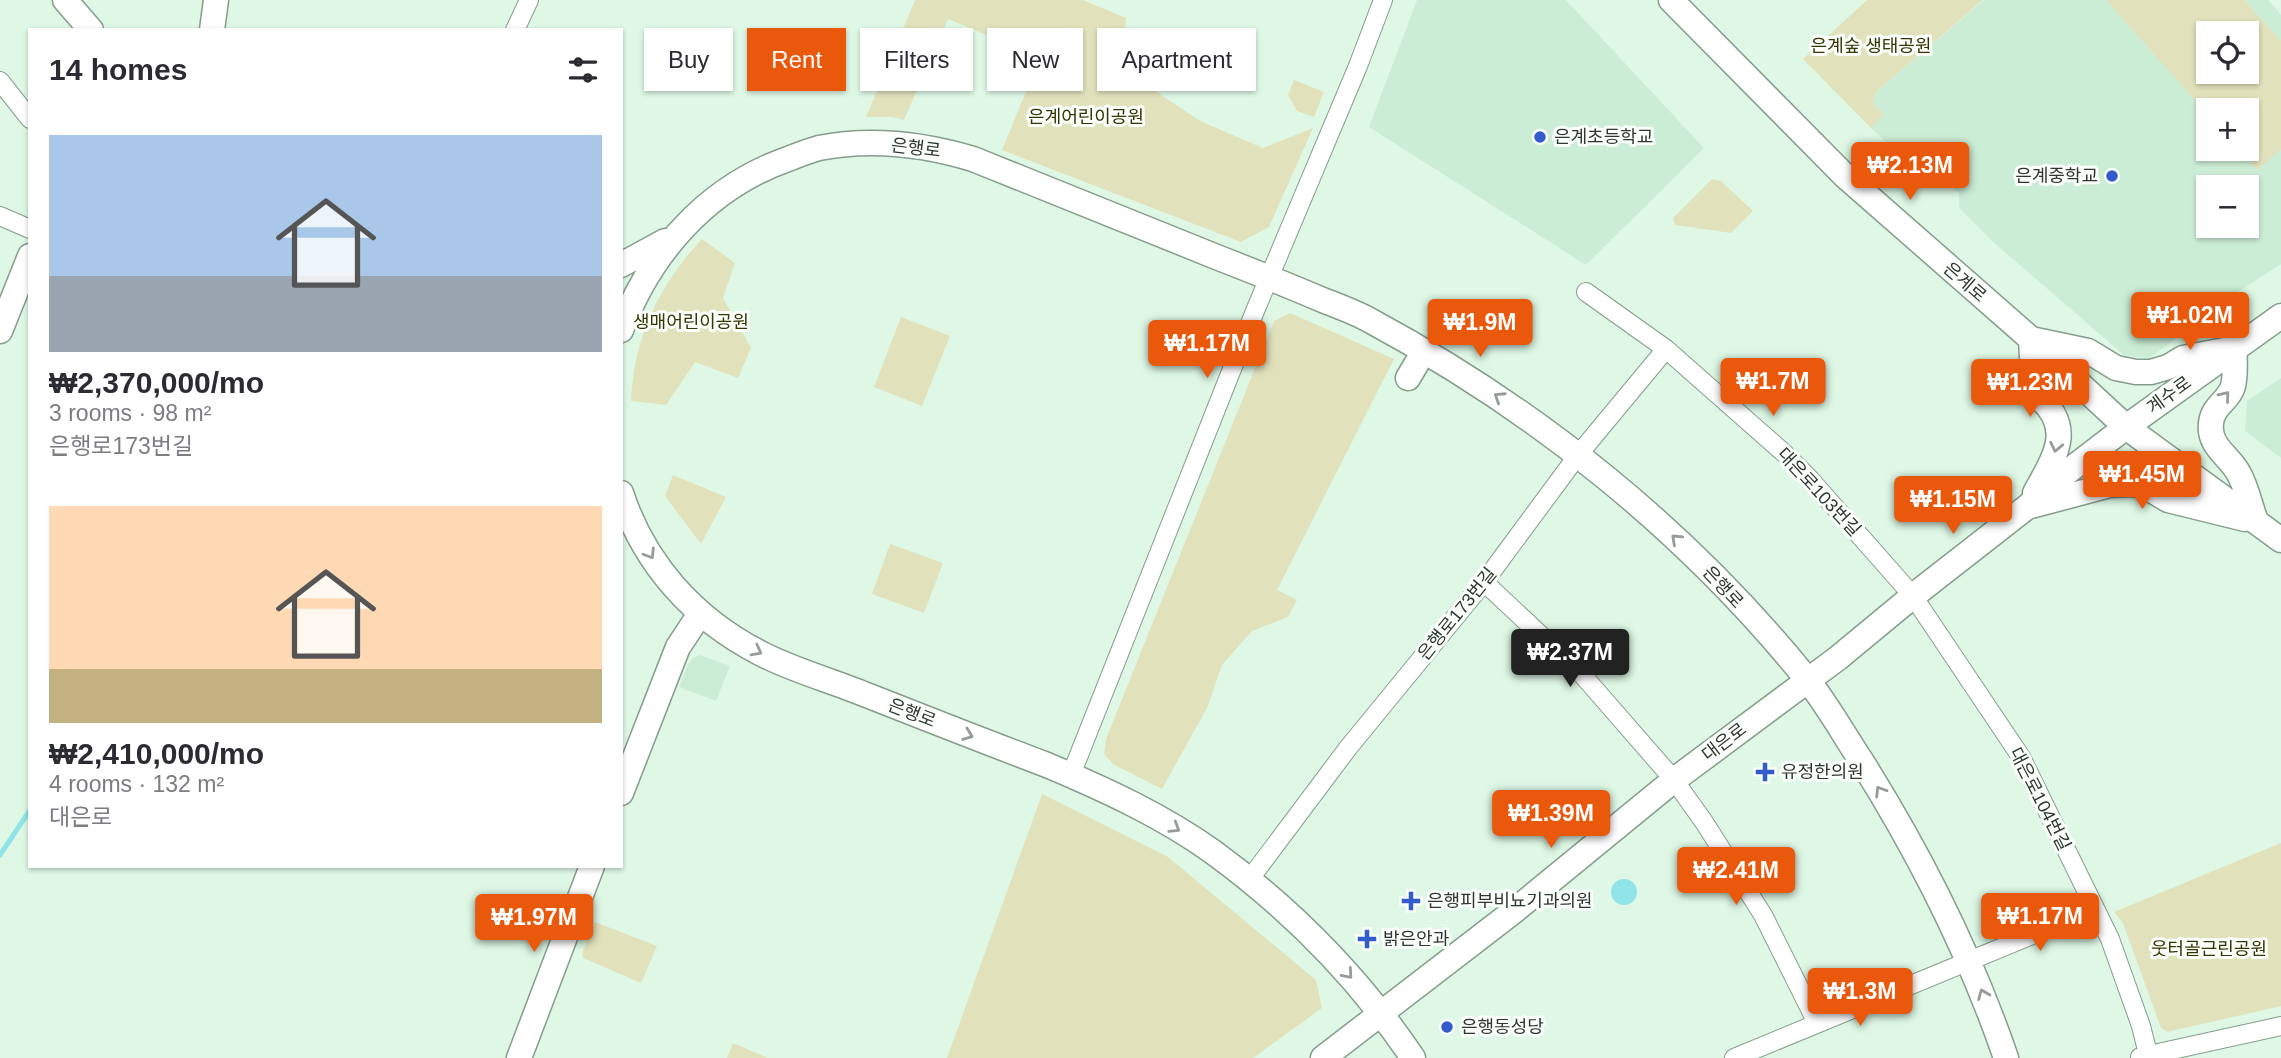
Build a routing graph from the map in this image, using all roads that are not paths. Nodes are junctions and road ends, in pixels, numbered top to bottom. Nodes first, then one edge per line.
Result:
1 (65, 0) edge
2 (216, 0) edge
3 (528, 0) edge
4 (1383, 0) edge
5 (1671, 0) edge
6 (89, 28) edge
7 (212, 28) edge
8 (516, 28) edge
9 (0, 81) edge
10 (28, 116) edge
11 (0, 216) edge
12 (28, 228) edge
13 (675, 236) junction
14 (28, 261) edge
15 (623, 264) edge
16 (1269, 277) junction
17 (1586, 292) dead end
18 (2281, 316) edge
19 (623, 326) edge
20 (0, 331) edge
21 (2031, 339) junction
22 (2235, 348) junction
23 (1666, 349) junction
24 (1423, 351) junction
25 (1408, 378) dead end
26 (2126, 427) junction
27 (1578, 455) junction
28 (623, 499) edge
29 (2027, 507) junction
30 (2256, 521) junction
31 (2281, 540) edge
32 (1483, 583) junction
33 (1913, 596) junction
34 (700, 614) junction
35 (1808, 681) junction
36 (1071, 775) junction
37 (1674, 780) junction
38 (623, 788) edge
39 (591, 868) edge
40 (1249, 880) junction
41 (2095, 909) junction
42 (1970, 961) junction
43 (1381, 1013) junction
44 (1817, 1023) junction
45 (2281, 1026) edge
46 (2145, 1057) edge
47 (519, 1058) edge
48 (1323, 1058) edge
49 (1413, 1058) edge
50 (1734, 1058) edge
51 (2006, 1058) edge

1 - 6 street
2 - 7 street
3 - 8 street
4 - 16 street
5 - 21 street, 은계로
9 - 10 street
11 - 12 street
13 - 15 street
13 - 16 street, 은행로
13 - 19 street, 은행로
14 - 20 street
16 - 24 street, 은행로
16 - 36 street
17 - 23 street, 대은로103번길
18 - 22 street, 계수로
21 - 22 street
21 - 26 street, 은계로
21 -> 29 street
22 - 26 street, 계수로
30 -> 22 street
23 - 27 street, 은행로173번길
23 - 33 street, 대은로103번길
24 - 25 street
27 -> 24 street, 은행로
26 - 29 street, 대은로
26 - 30 street, 은계로
27 - 32 street, 은행로173번길
35 -> 27 street, 은행로
28 -> 34 street, 은행로
29 - 30 street
29 - 33 street, 대은로
30 - 31 street, 은계로
32 - 37 street
32 - 40 street, 은행로173번길
33 - 35 street, 대은로
33 - 41 street, 대은로104번길
34 -> 36 street, 은행로
34 - 38 street
35 - 37 street, 대은로
42 -> 35 street, 은행로
36 -> 40 street, 은행로
37 - 43 street, 대은로
37 - 44 street
39 - 47 street
40 -> 43 street, 은행로
41 - 42 street
41 - 46 street, 대은로104번길
42 - 44 street
51 -> 42 street, 은행로
43 - 48 street, 대은로
43 - 49 street, 은행로
44 - 50 street
45 - 46 street

